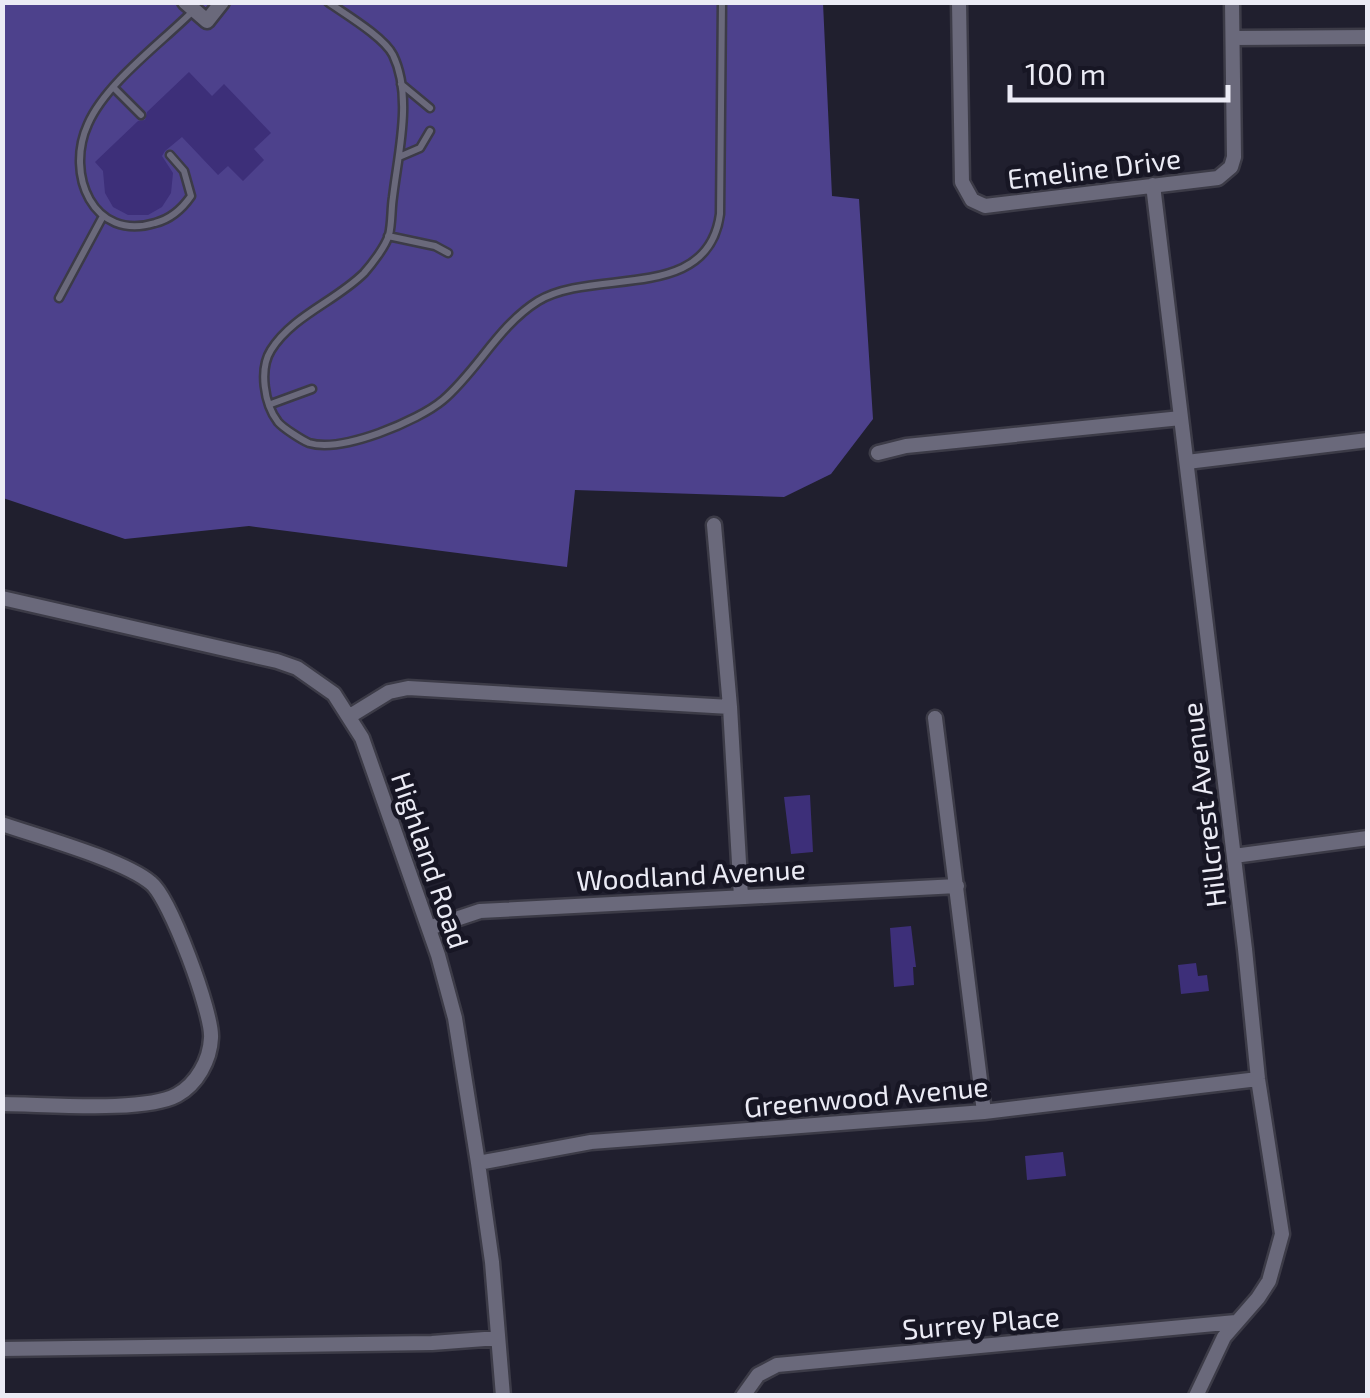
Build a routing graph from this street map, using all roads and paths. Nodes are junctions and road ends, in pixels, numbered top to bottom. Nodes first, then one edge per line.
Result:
1 (222, 2) edge
2 (328, 2) edge
3 (722, 2) edge
4 (959, 2) edge
5 (1232, 2) edge
6 (190, 6) edge
7 (1368, 37) edge
8 (1233, 38) junction
9 (402, 84) junction
10 (114, 88) junction
11 (430, 108) dead end
12 (141, 115) dead end
13 (430, 132) dead end
14 (170, 156) dead end
15 (398, 158) junction
16 (1154, 186) junction
17 (102, 218) junction
18 (388, 236) junction
19 (448, 253) dead end
20 (59, 298) dead end
21 (312, 390) dead end
22 (270, 404) junction
23 (1182, 418) junction
24 (1368, 440) edge
25 (878, 453) dead end
26 (1186, 462) junction
27 (714, 525) dead end
28 (2, 598) edge
29 (730, 707) junction
30 (350, 716) junction
31 (936, 718) dead end
32 (2, 824) edge
33 (1368, 838) edge
34 (1234, 856) junction
35 (957, 886) junction
36 (741, 897) junction
37 (429, 928) junction
38 (1258, 1079) junction
39 (2, 1104) edge
40 (984, 1112) junction
41 (478, 1163) junction
42 (1236, 1322) junction
43 (498, 1338) junction
44 (2, 1349) edge
45 (503, 1396) edge
46 (743, 1396) edge
47 (1196, 1396) edge

1 - 6 street
2 - 9 lane
3 - 22 lane
4 - 16 street, Emeline Drive
5 - 8 street, Emeline Drive
6 - 10 lane
7 - 8 street
8 - 16 street, Emeline Drive
9 - 11 lane
9 - 15 lane
10 - 12 lane
10 - 17 lane
13 - 15 lane
14 - 17 lane
15 - 18 lane
16 - 23 street, Hillcrest Avenue
17 - 20 lane
18 - 19 lane
18 - 22 lane
21 - 22 lane
23 - 25 street
23 - 26 street, Hillcrest Avenue
24 - 26 street
26 - 34 street, Hillcrest Avenue
27 - 29 street
28 - 30 street, Highland Road
29 - 30 street
29 - 36 street
30 - 37 street, Highland Road
31 - 35 street
32 - 39 street
33 - 34 street
34 - 38 street, Hillcrest Avenue
35 - 36 street, Woodland Avenue
35 - 40 street
36 - 37 street, Woodland Avenue
37 - 41 street, Highland Road
38 - 40 street, Greenwood Avenue
38 - 42 street, Hillcrest Avenue
40 - 41 street, Greenwood Avenue
41 - 43 street, Highland Road
42 - 46 street, Surrey Place
42 - 47 street, Hillcrest Avenue
43 - 44 street
43 - 45 street, Highland Road

